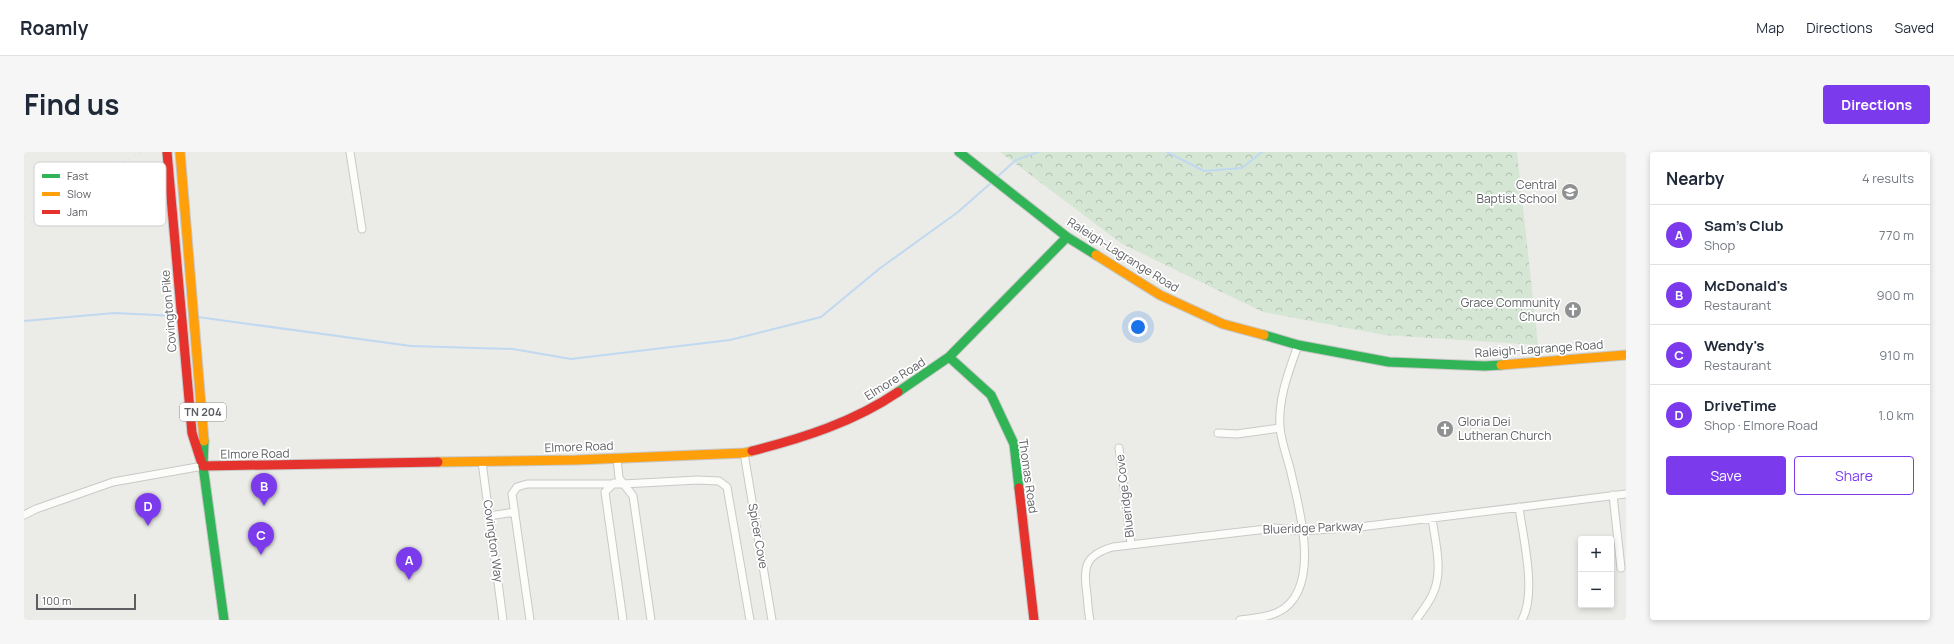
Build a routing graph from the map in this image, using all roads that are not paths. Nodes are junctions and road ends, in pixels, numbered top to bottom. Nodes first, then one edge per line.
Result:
1 (167, 152) edge
2 (180, 152) edge
3 (350, 152) edge
4 (959, 152) edge
5 (362, 229) dead end
6 (1068, 237) junction
7 (1298, 345) junction
8 (1626, 355) edge
9 (949, 357) junction
10 (1280, 428) junction
11 (1218, 433) dead end
12 (1119, 448) dead end
13 (744, 453) junction
14 (617, 458) junction
15 (482, 462) junction
16 (204, 466) junction
17 (621, 481) junction
18 (613, 484) junction
19 (1626, 494) edge
20 (1613, 495) junction
21 (1519, 507) junction
22 (515, 512) junction
23 (24, 515) edge
24 (489, 516) junction
25 (1432, 518) junction
26 (1302, 531) junction
27 (1130, 544) junction
28 (1621, 568) dead end
29 (224, 620) edge
30 (503, 620) edge
31 (530, 620) edge
32 (624, 620) edge
33 (651, 620) edge
34 (750, 620) edge
35 (772, 620) edge
36 (1034, 620) edge
37 (1090, 620) edge
38 (1240, 620) edge
39 (1416, 620) edge
40 (1522, 620) edge

1 - 16 main road, Covington Pike / TN 204
2 - 16 main road, Covington Pike / TN 204
3 - 5 street
4 - 6 main road, Raleigh-Lagrange Road
6 - 7 main road, Raleigh-Lagrange Road
6 - 9 main road, Elmore Road
7 - 8 main road, Raleigh-Lagrange Road
7 - 10 street
9 - 13 main road, Elmore Road
9 - 36 main road, Thomas Road
10 - 11 street
10 - 26 street
12 - 27 street, Blueridge Cove
13 - 14 main road, Elmore Road
13 - 35 street, Spicer Cove
14 - 15 main road, Elmore Road
14 - 17 street
15 - 16 main road, Elmore Road
15 - 24 street, Covington Way
16 - 23 street, Elmore Road
16 - 29 main road, Covington Pike / TN 204
17 - 18 street
17 - 33 street
17 - 34 street
18 - 22 street
18 - 32 street
19 - 20 street, Blueridge Parkway
20 - 21 street, Blueridge Parkway
20 - 28 street
21 - 25 street, Blueridge Parkway
21 - 40 street
22 - 24 street
22 - 31 street
24 - 30 street, Covington Way
25 - 26 street, Blueridge Parkway
25 - 39 street
26 - 27 street, Blueridge Parkway
26 - 38 street
27 - 37 street, Blueridge Parkway

